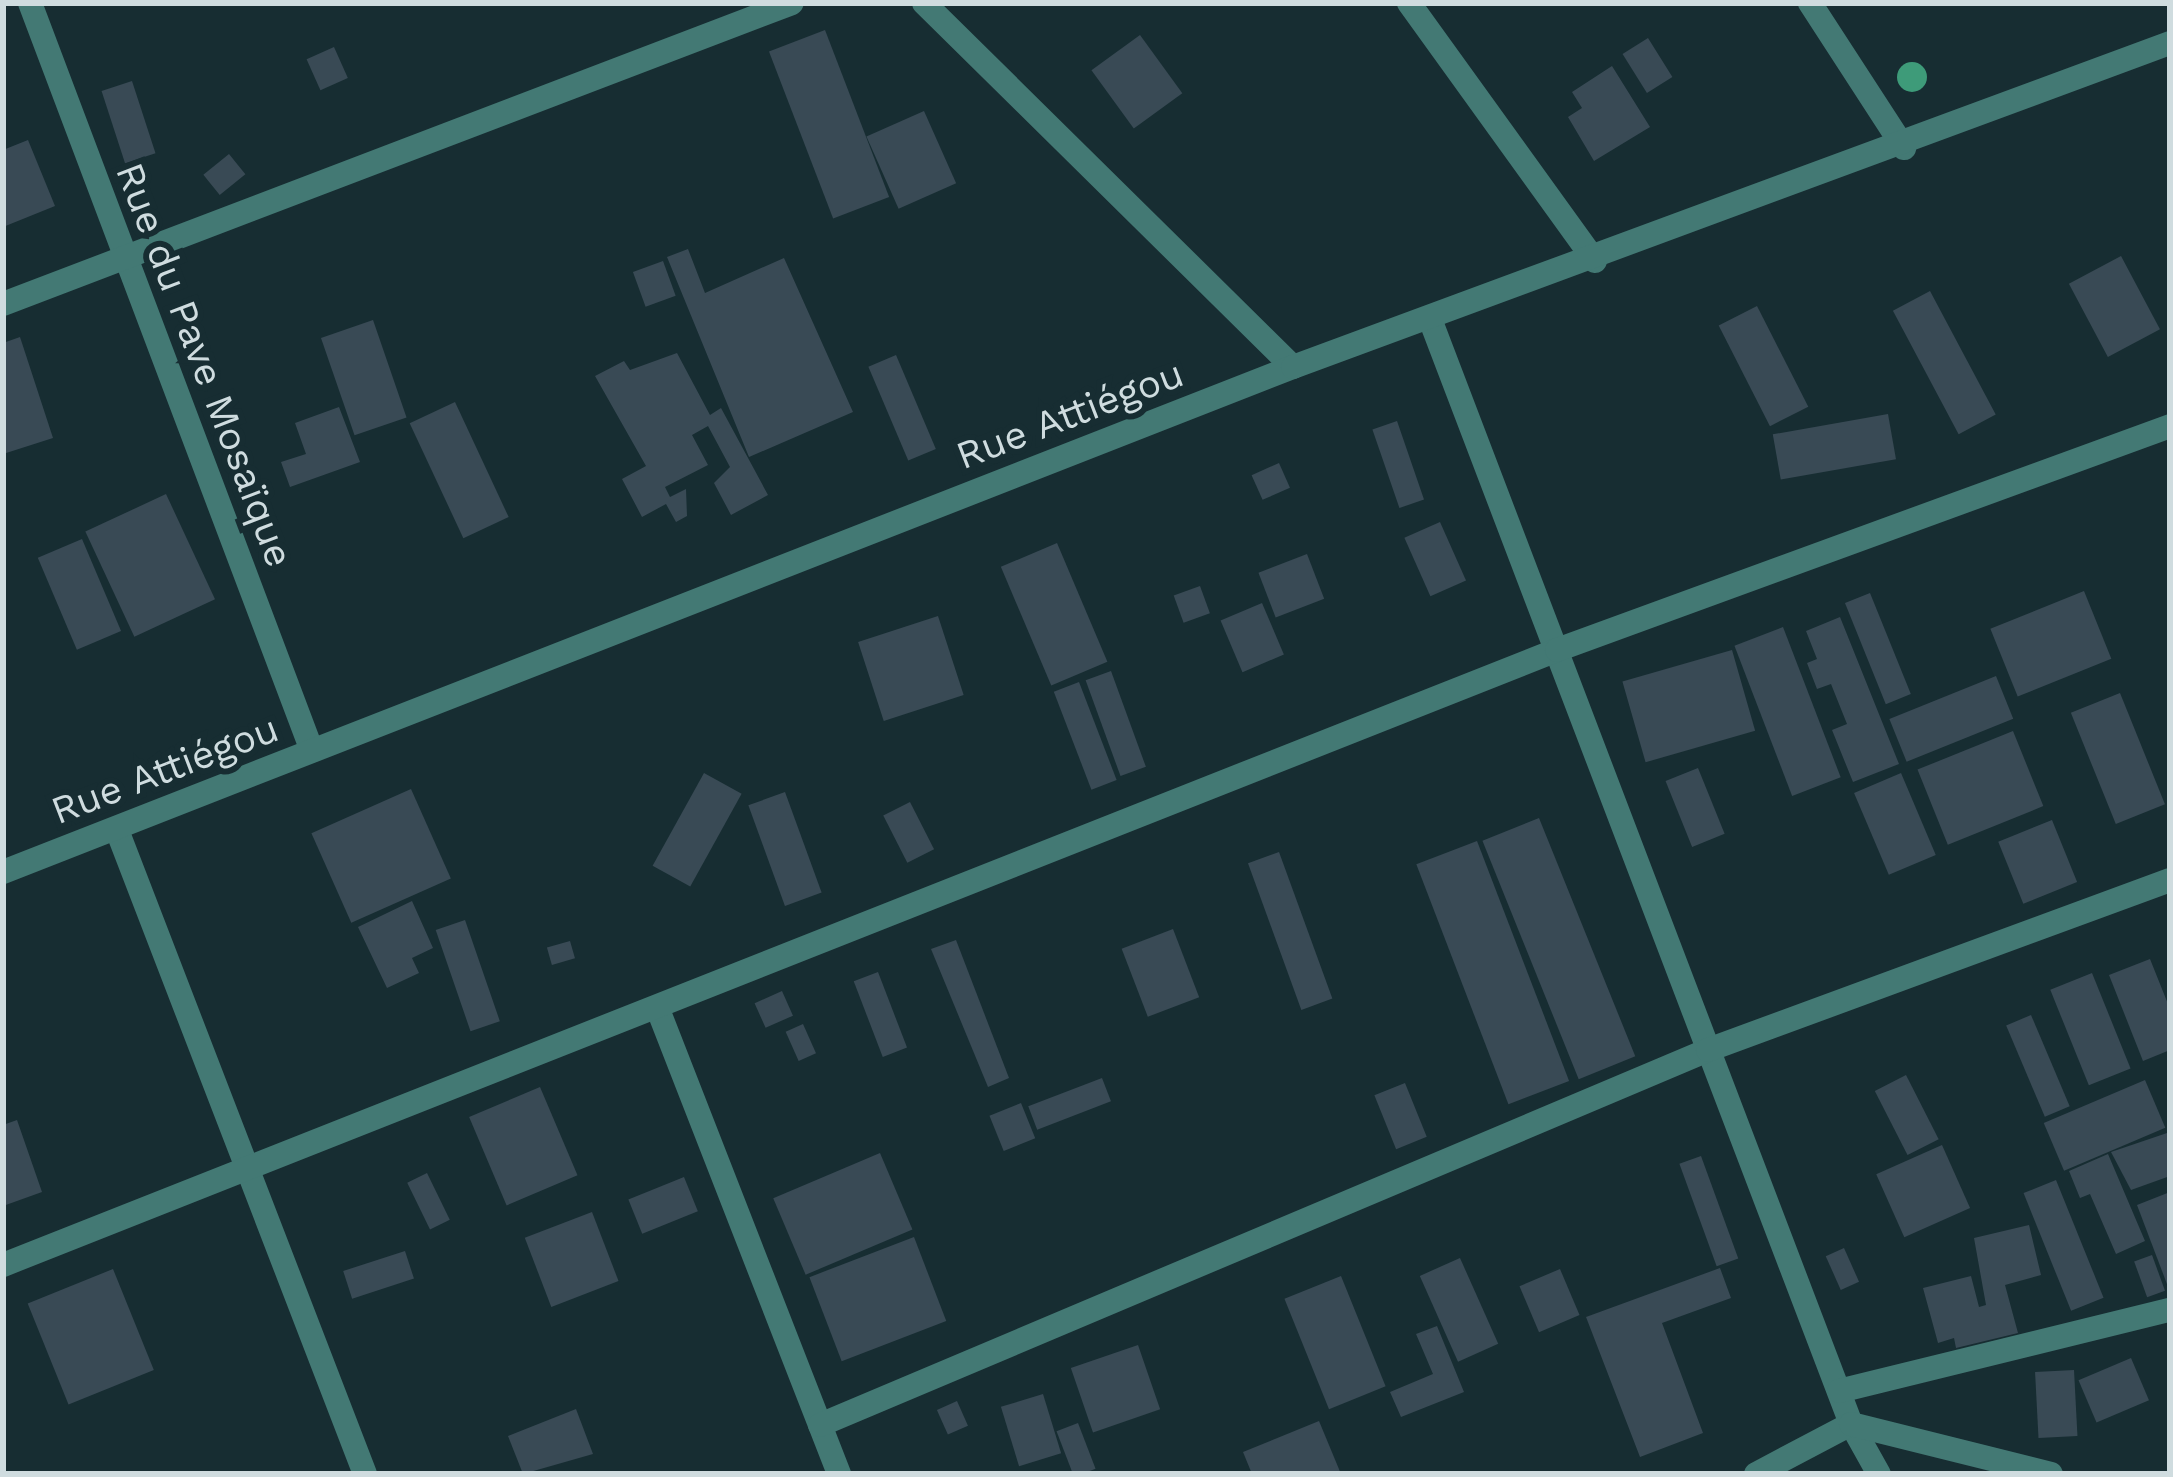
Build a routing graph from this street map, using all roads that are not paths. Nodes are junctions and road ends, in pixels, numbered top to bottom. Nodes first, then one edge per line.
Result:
1 (30, 3) edge
2 (792, 3) edge
3 (924, 3) edge
4 (1409, 3) edge
5 (1810, 3) edge
6 (2170, 43) edge
7 (1904, 148) junction
8 (126, 261) junction
9 (1595, 261) junction
10 (3, 304) edge
11 (1430, 320) junction
12 (1293, 367) junction
13 (2170, 426) edge
14 (1557, 650) junction
15 (312, 751) junction
16 (117, 830) junction
17 (3, 872) edge
18 (2170, 880) edge
19 (659, 1012) junction
20 (1708, 1050) junction
21 (244, 1163) junction
22 (3, 1265) edge
23 (2170, 1310) edge
24 (1839, 1391) junction
25 (1851, 1424) junction
26 (820, 1425) junction
27 (365, 1474) edge
28 (839, 1474) edge
29 (1756, 1474) edge
30 (1879, 1474) edge
31 (2051, 1474) edge

1 - 8 street, Rue du Pave Mosaïque
2 - 8 street
3 - 12 street
4 - 9 street
5 - 7 street
6 - 7 street, Rue Attiégou
7 - 9 street, Rue Attiégou
8 - 10 street
8 - 15 street, Rue du Pave Mosaïque
9 - 11 street, Rue Attiégou
11 - 12 street, Rue Attiégou
11 - 14 street
12 - 15 street, Rue Attiégou
13 - 14 street
14 - 19 street
14 - 20 street
15 - 16 street, Rue Attiégou
16 - 17 street, Rue Attiégou
16 - 21 street
18 - 20 street
19 - 21 street
19 - 26 street
20 - 24 street
20 - 26 street
21 - 22 street
21 - 27 street
23 - 24 street
24 - 25 street
25 - 29 street
25 - 30 street
25 - 31 street
26 - 28 street

